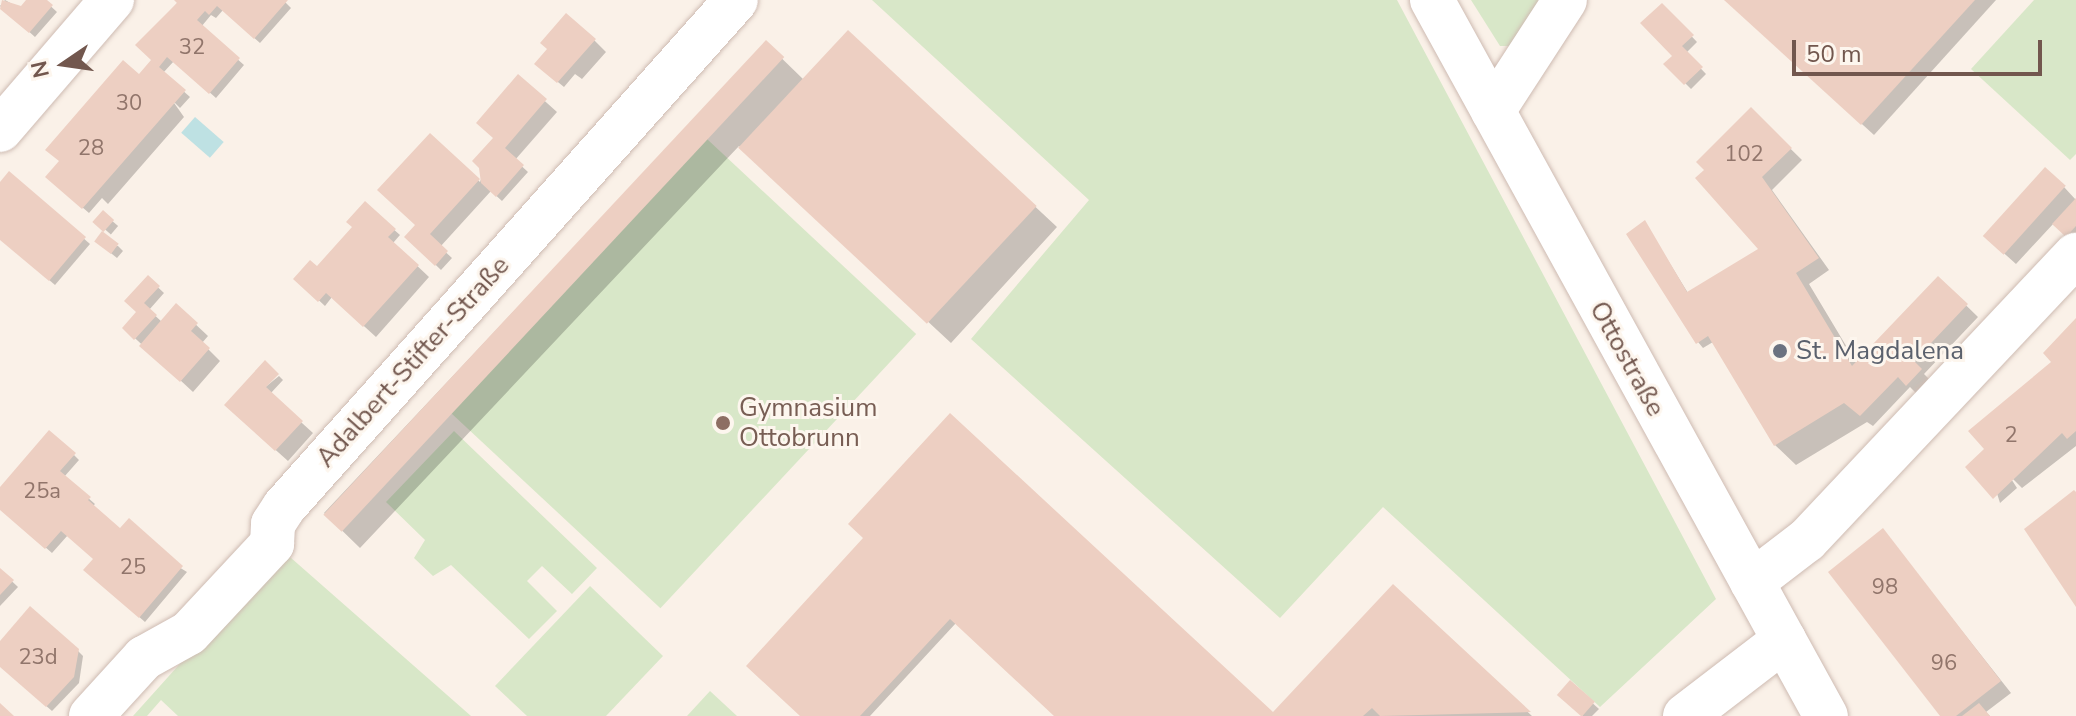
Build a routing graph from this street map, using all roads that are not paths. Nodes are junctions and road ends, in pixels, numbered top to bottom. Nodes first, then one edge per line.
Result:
1 (112, 0) edge
2 (736, 0) edge
3 (1432, 0) edge
4 (1565, 0) edge
5 (1493, 111) junction
6 (0, 130) edge
7 (2076, 255) edge
8 (1752, 582) junction
9 (1784, 640) junction
10 (91, 716) edge
11 (1685, 716) edge
12 (1826, 716) edge

1 - 6 street
2 - 10 street, Adalbert-Stifter-Straße
3 - 5 street, Ottostraße
4 - 5 street
5 - 8 street, Ottostraße
7 - 8 street
8 - 9 street, Ottostraße
9 - 11 street
9 - 12 street, Ottostraße

